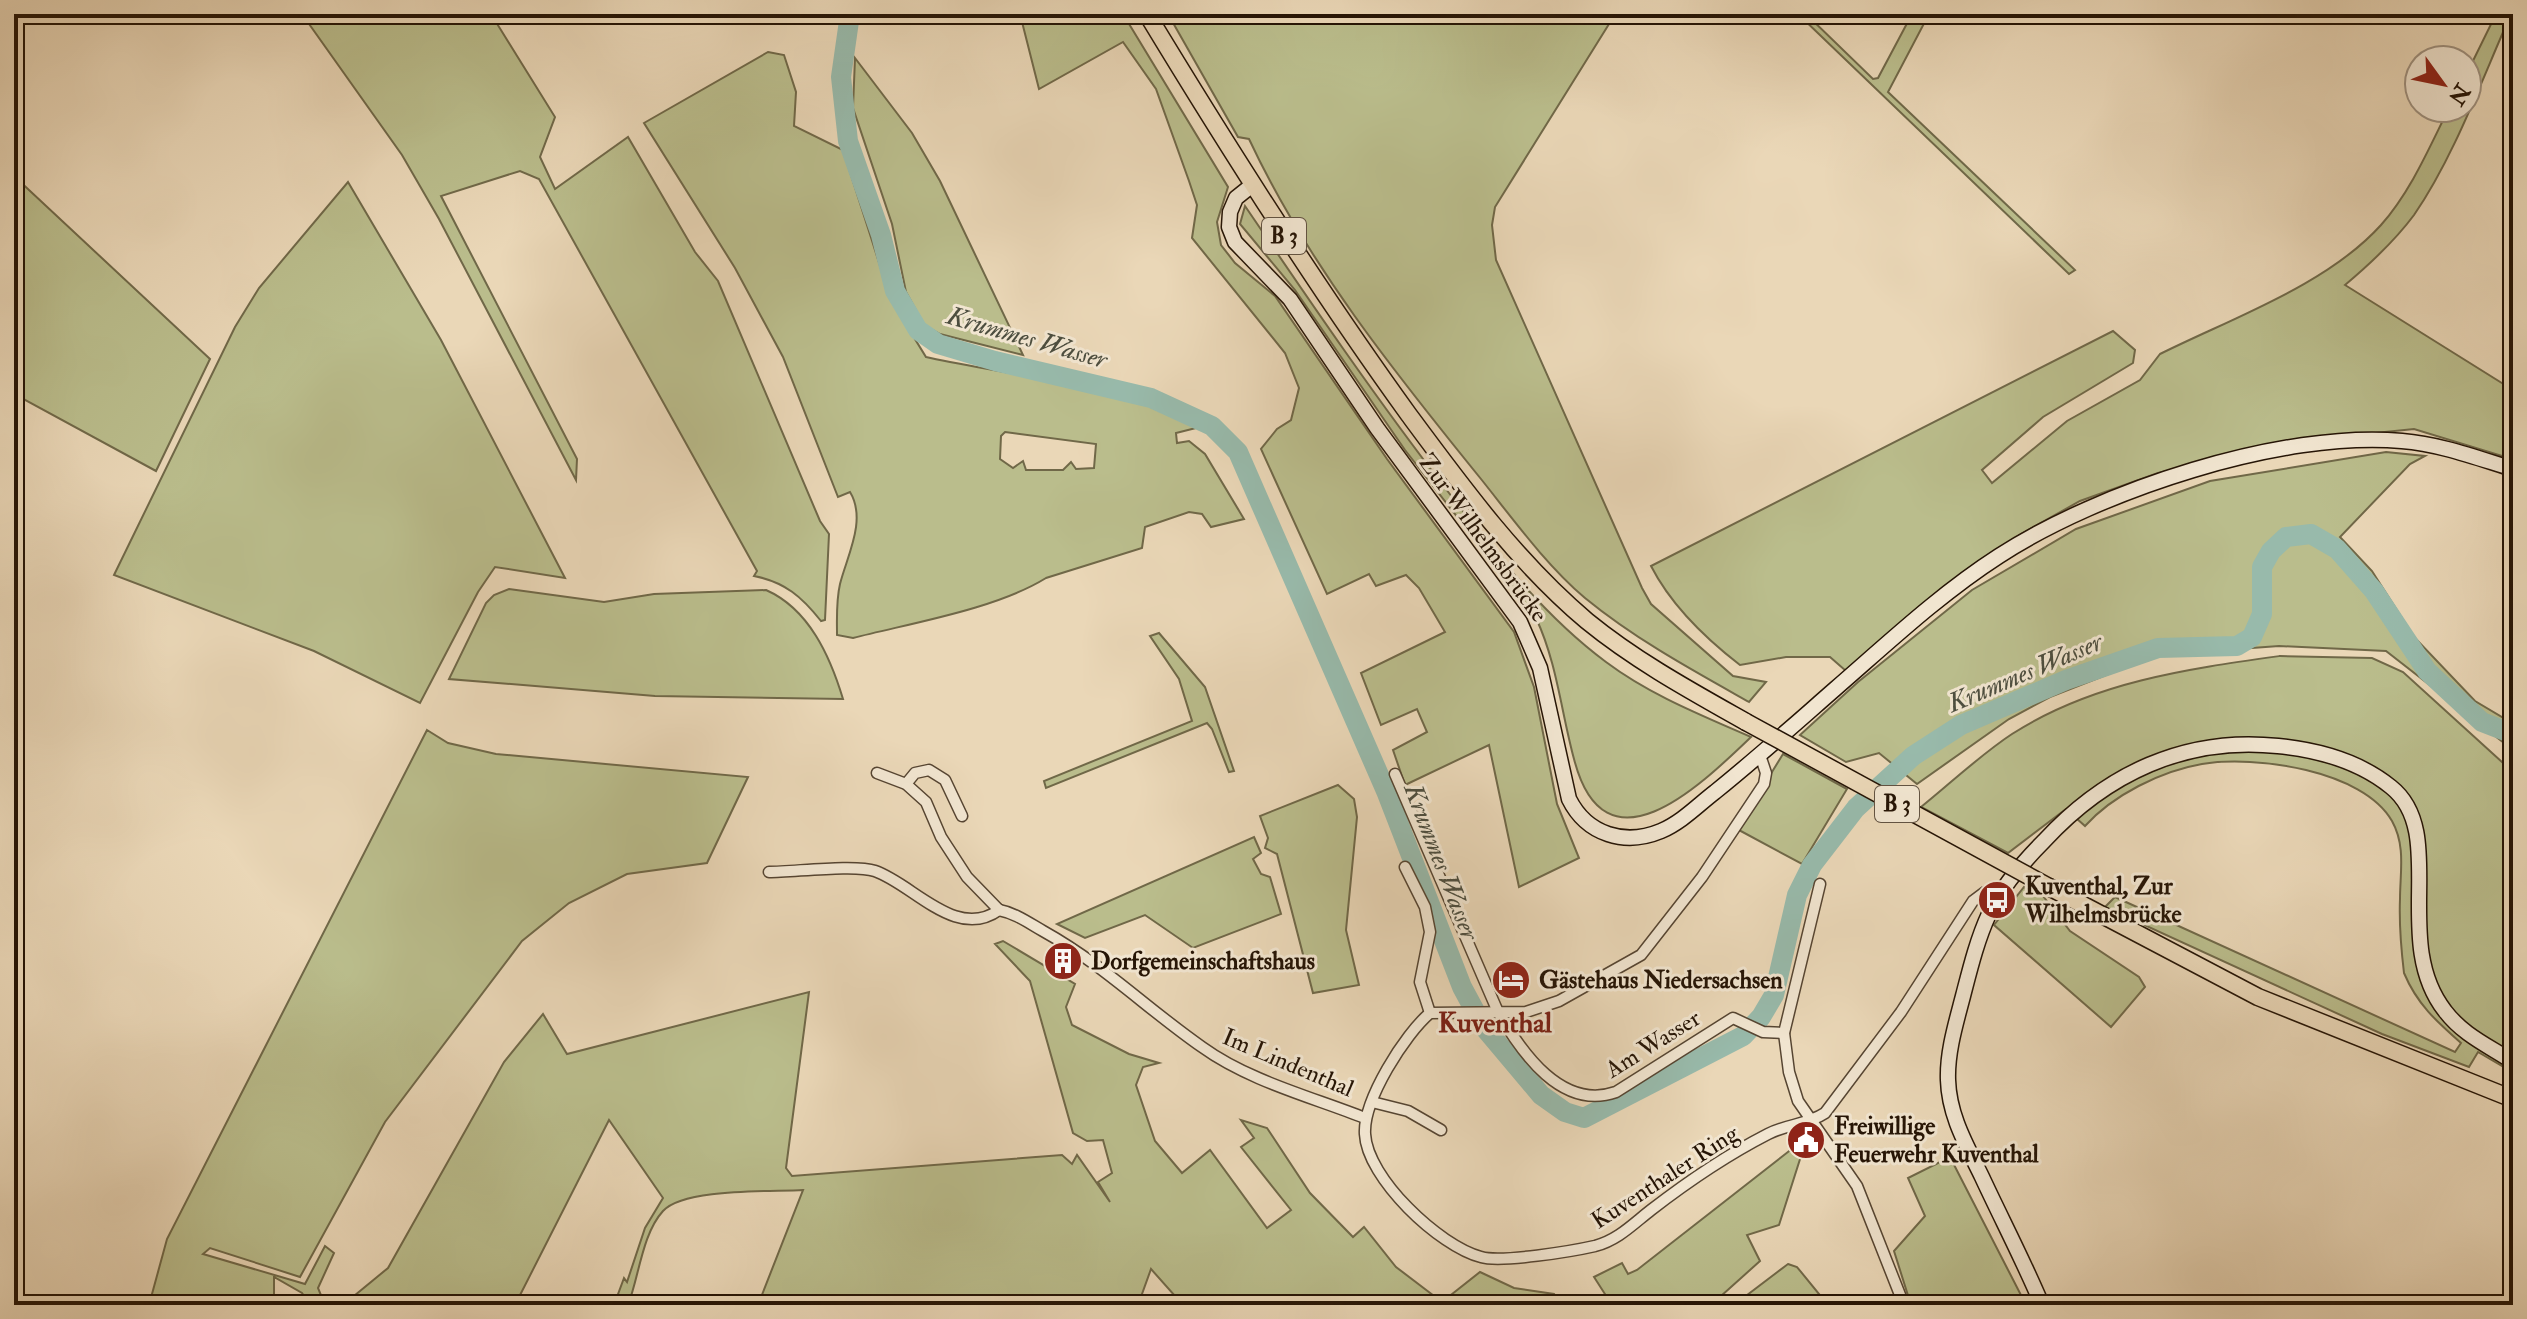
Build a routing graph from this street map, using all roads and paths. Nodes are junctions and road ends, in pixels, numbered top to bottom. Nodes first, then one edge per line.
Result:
1 (1147, 14) edge
2 (1251, 186) junction
3 (2513, 469) edge
4 (1777, 740) junction
5 (1760, 755) junction
6 (877, 773) dead end
7 (1395, 774) dead end
8 (906, 784) junction
9 (962, 816) dead end
10 (1405, 867) dead end
11 (2016, 871) junction
12 (769, 872) dead end
13 (1820, 884) dead end
14 (2006, 886) junction
15 (999, 910) junction
16 (1498, 1012) junction
17 (1430, 1013) junction
18 (1784, 1033) junction
19 (2513, 1062) edge
20 (2513, 1099) edge
21 (1372, 1102) junction
22 (1365, 1118) junction
23 (1812, 1122) junction
24 (1441, 1130) dead end
25 (1904, 1305) edge
26 (2042, 1305) edge

1 - 2 main road, B 3
2 - 5 street, Zur Wilhelmsbrücke
2 - 20 main road, B 3, bridge
3 - 4 street, Zur Wilhelmsbrücke
4 - 5 street, Zur Wilhelmsbrücke
4 - 11 street, bridge
5 - 16 street
6 - 8 street
7 - 16 street, Am Wasser
8 - 9 street
8 - 15 street
10 - 17 street
11 - 14 street
11 - 19 street
12 - 15 street
13 - 18 street
14 - 23 street, Kuventhaler Ring
14 - 26 street
15 - 22 street, Im Lindenthal
16 - 17 street
16 - 18 street, Am Wasser
17 - 21 street
18 - 23 street
21 - 22 street
21 - 24 street
22 - 23 street, Kuventhaler Ring
23 - 25 street

